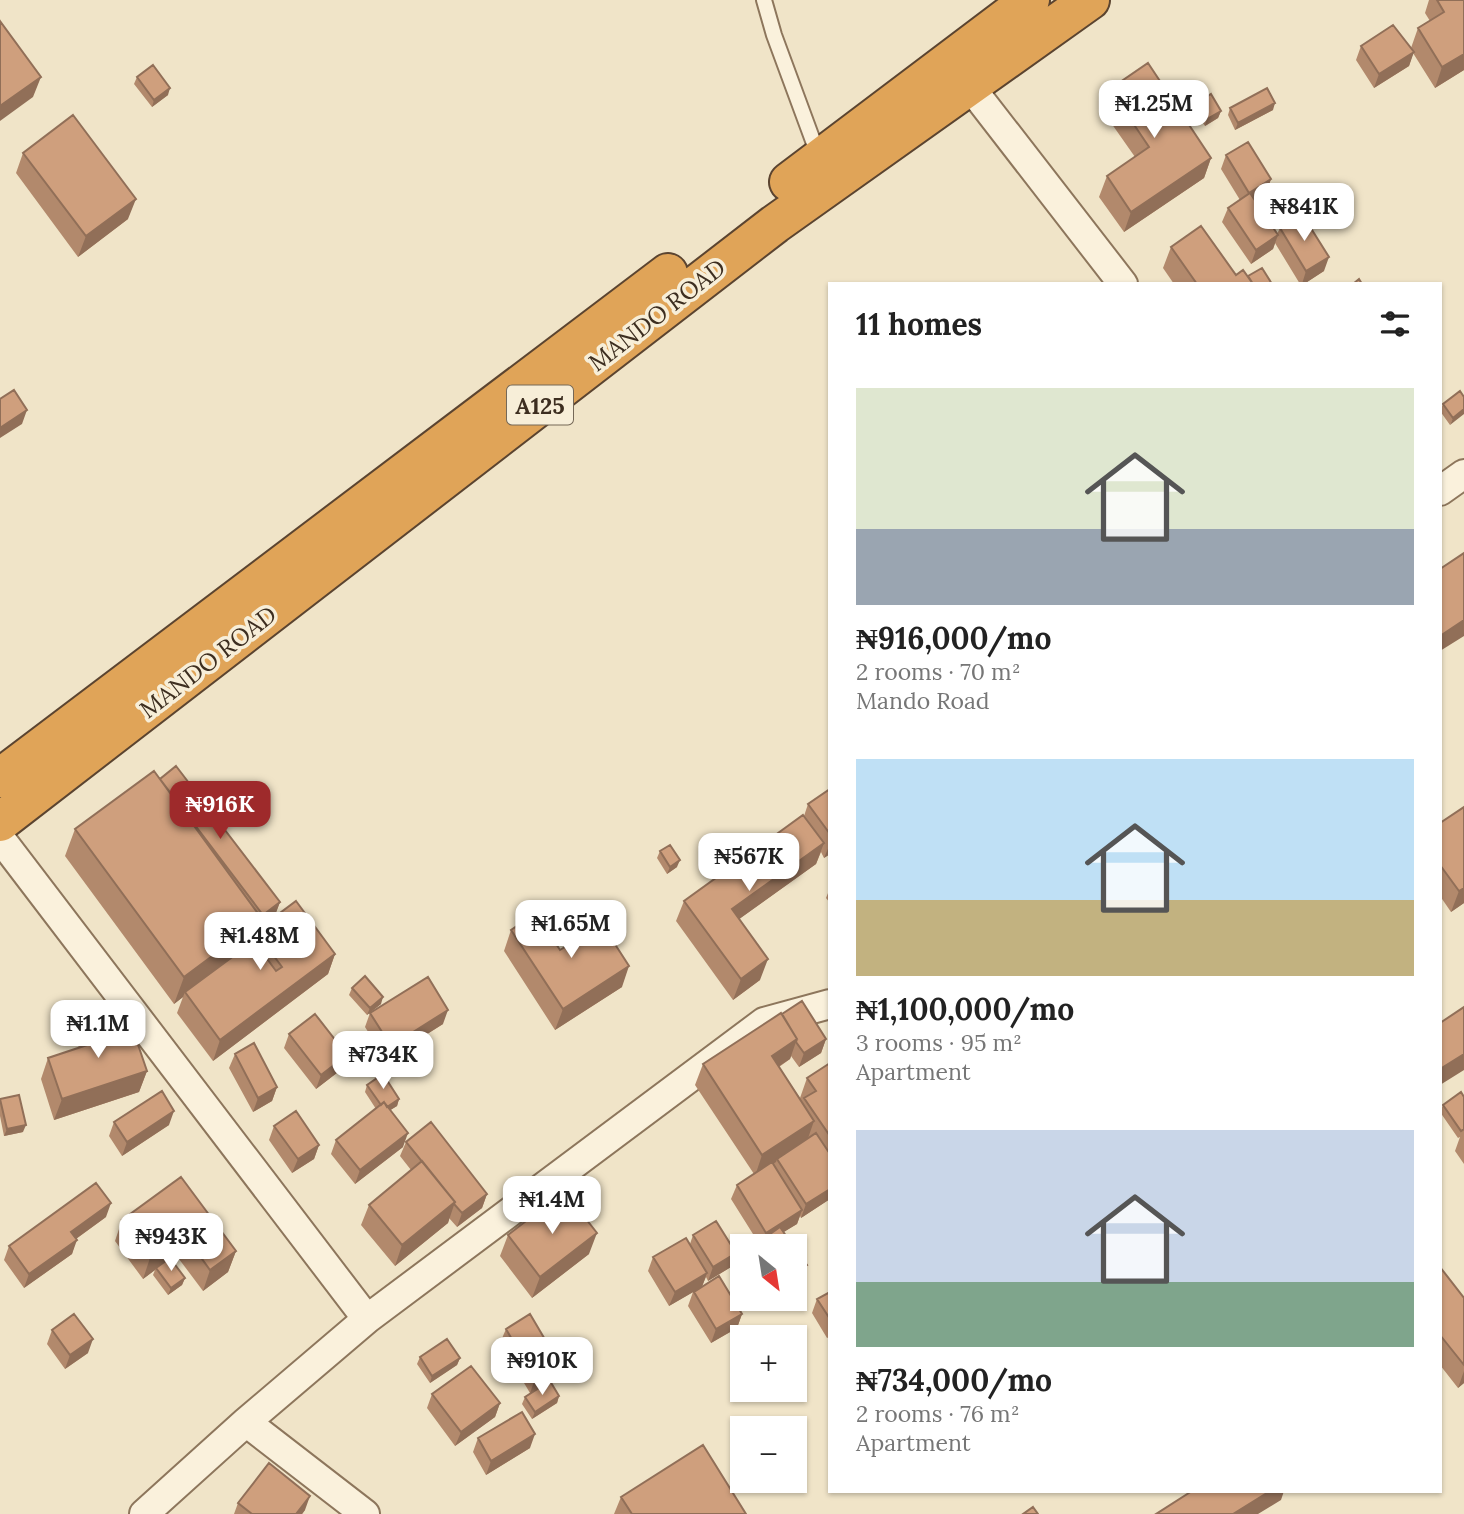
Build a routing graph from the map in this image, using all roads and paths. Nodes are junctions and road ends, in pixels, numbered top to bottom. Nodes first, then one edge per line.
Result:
1 (764, 0) edge
2 (1030, 0) edge
3 (1090, 0) edge
4 (968, 84) junction
5 (819, 159) junction
6 (1121, 282) edge
7 (1464, 474) edge
8 (1442, 490) edge
9 (0, 778) edge
10 (0, 822) edge
11 (0, 838) edge
12 (828, 1005) edge
13 (367, 1319) junction
14 (246, 1422) junction
15 (144, 1514) edge
16 (365, 1514) edge

1 - 5 lane
2 - 5 highway, MANDO ROAD / A125
3 - 4 highway, MANDO ROAD / A125
4 - 6 street
4 - 10 highway, MANDO ROAD / A125
5 - 9 highway, MANDO ROAD / A125
7 - 8 street
11 - 13 street
12 - 13 street
13 - 14 street
14 - 15 street
14 - 16 street

